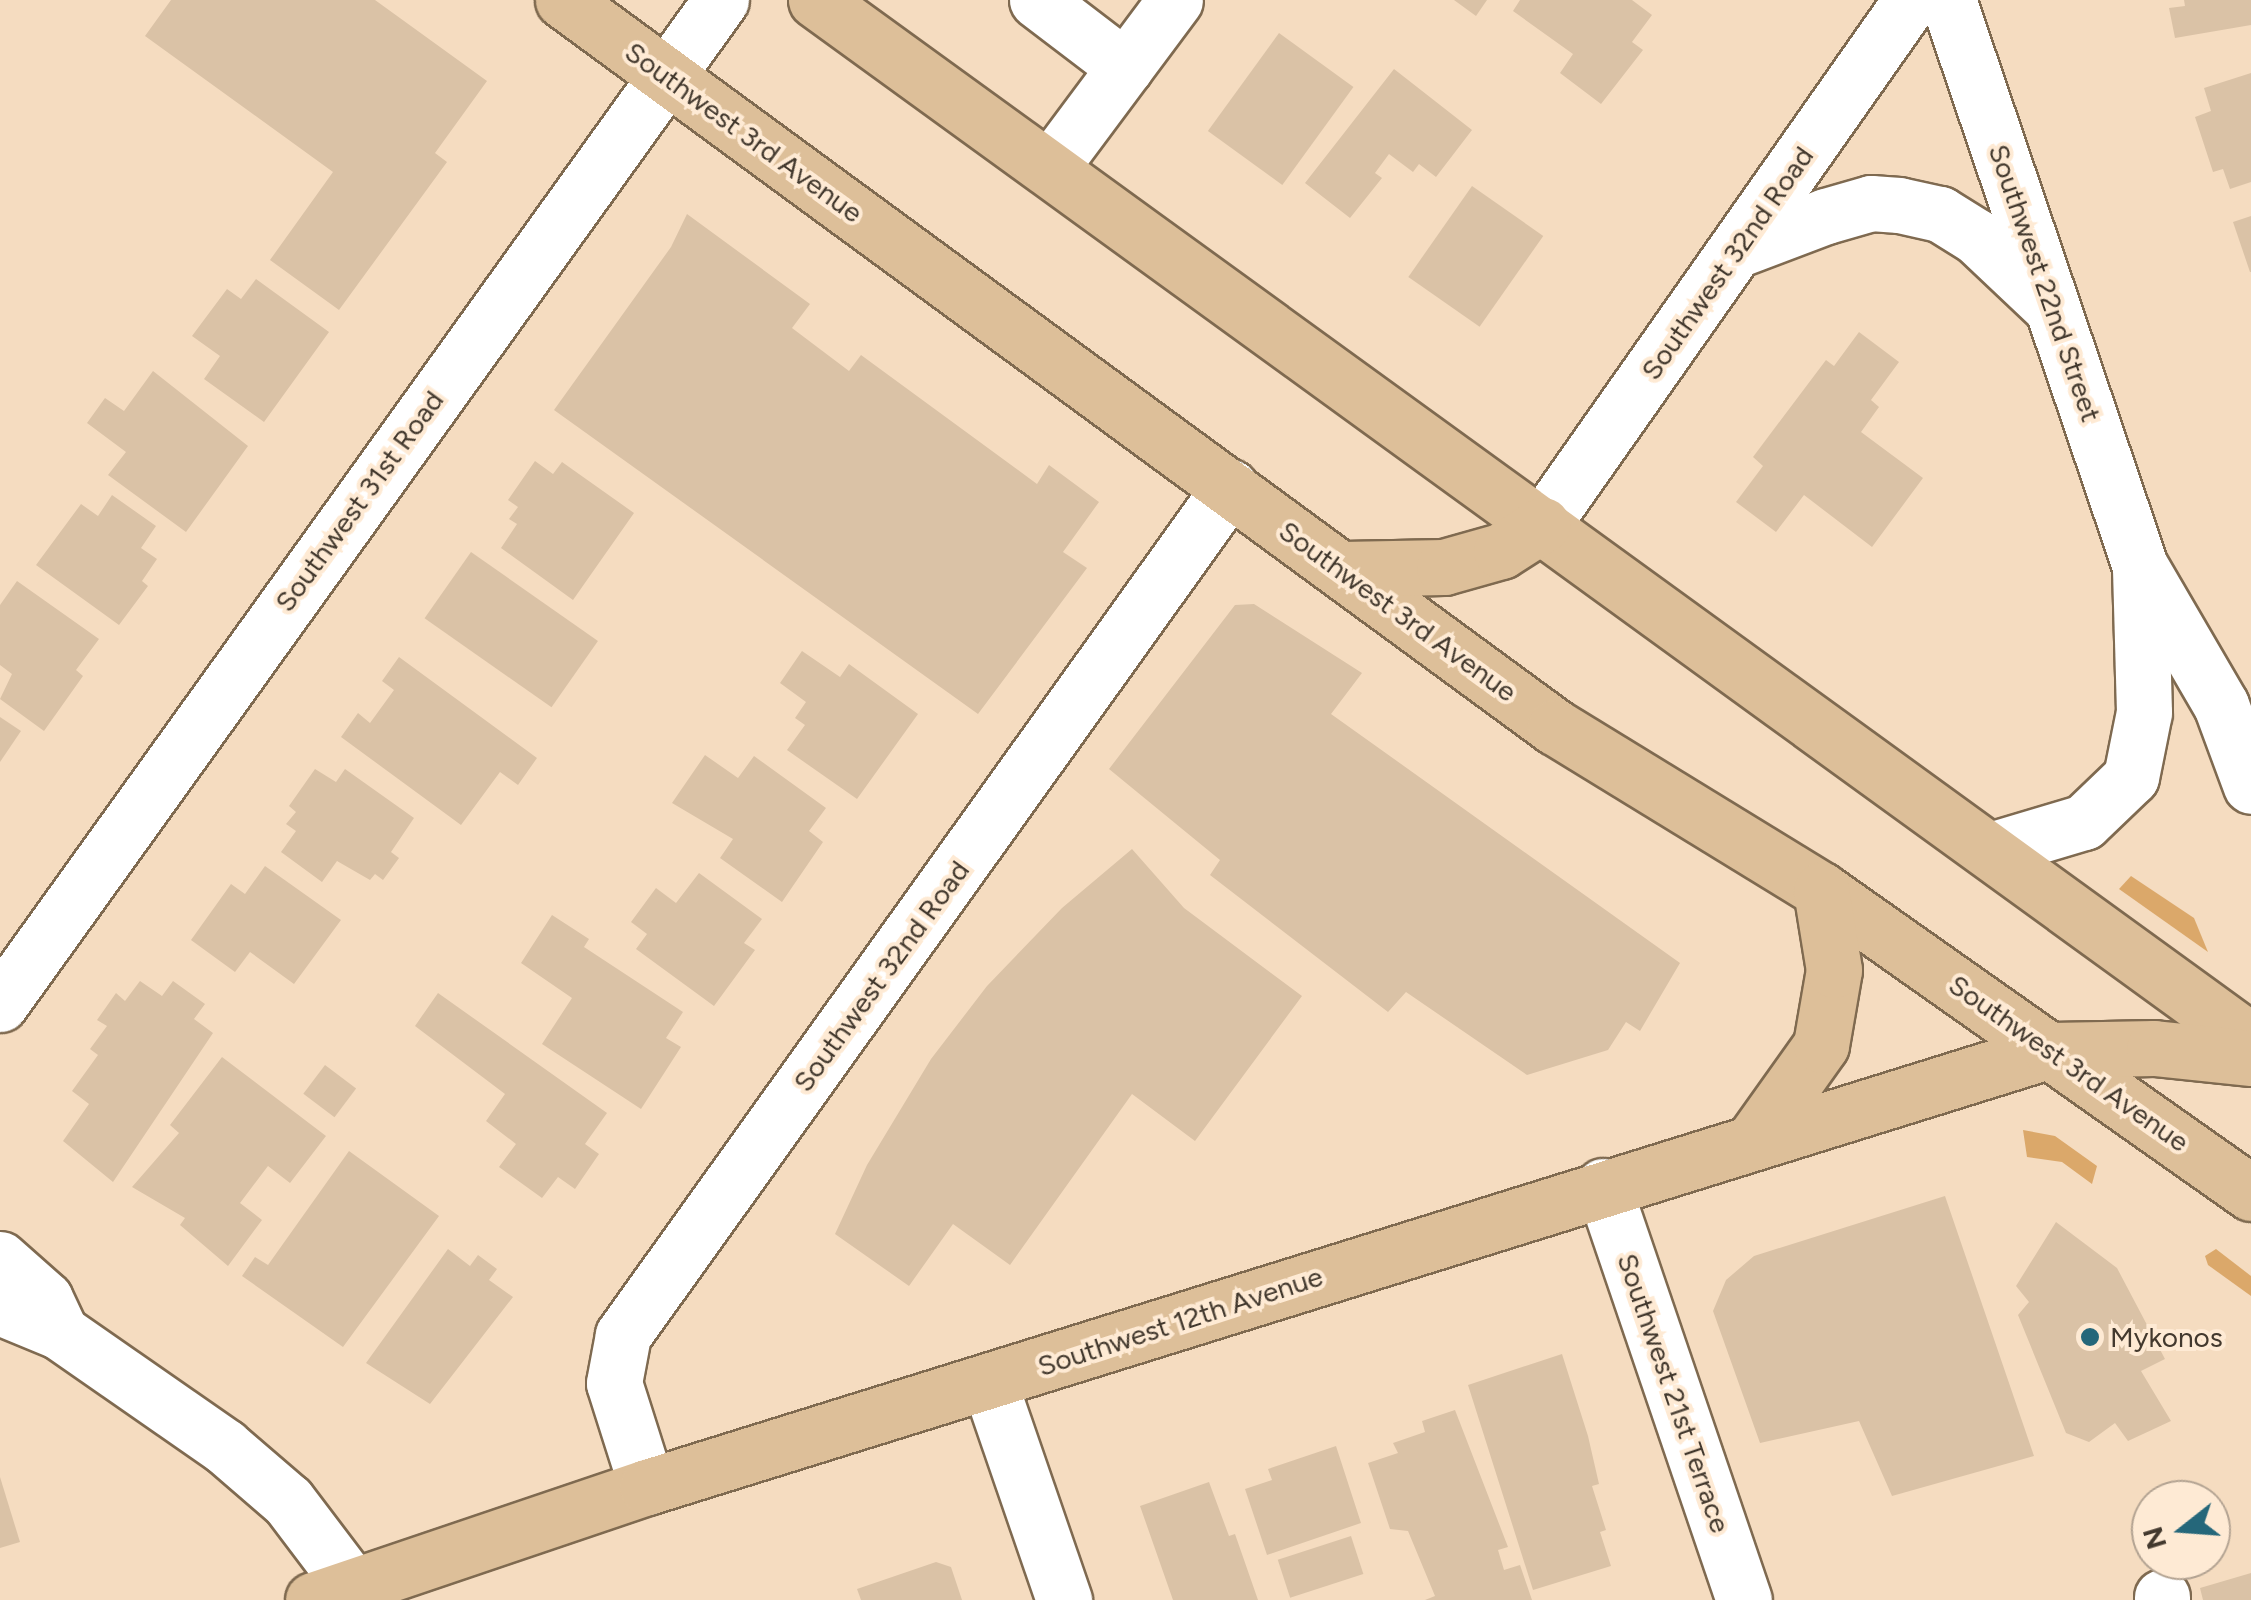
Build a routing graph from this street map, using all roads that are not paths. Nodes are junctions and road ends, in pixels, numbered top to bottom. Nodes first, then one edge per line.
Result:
1 (564, 0) edge
2 (721, 0) edge
3 (816, 0) edge
4 (1037, 0) edge
5 (1175, 0) edge
6 (1911, 0) edge
7 (1948, 0) edge
8 (1125, 67) junction
9 (666, 76) junction
10 (1050, 168) junction
11 (1736, 250) junction
12 (2055, 311) junction
13 (1230, 488) junction
14 (1542, 525) junction
15 (2140, 566) junction
16 (1342, 569) junction
17 (2251, 786) edge
18 (1990, 850) junction
19 (1821, 890) junction
20 (0, 1004) edge
21 (2251, 1041) edge
22 (2050, 1050) junction
23 (2251, 1058) edge
24 (1755, 1138) junction
25 (1603, 1186) junction
26 (2251, 1193) edge
27 (0, 1260) edge
28 (0, 1308) edge
29 (60, 1332) junction
30 (989, 1382) junction
31 (647, 1487) junction
32 (344, 1596) edge
33 (1064, 1600) edge
34 (1744, 1600) edge

1 - 9 main road, Southwest 3rd Avenue
2 - 9 street, Southwest 31st Road
3 - 10 main road
4 - 8 street
5 - 8 street
6 - 11 street, Southwest 32nd Road
7 - 12 street, Southwest 22nd Street
8 - 10 street
9 - 13 main road, Southwest 3rd Avenue
9 - 20 street, Southwest 31st Road
10 - 14 main road
11 - 12 street
11 - 14 street, Southwest 32nd Road
12 - 15 street, Southwest 22nd Street
13 - 16 main road, Southwest 3rd Avenue
13 - 31 street, Southwest 32nd Road
14 - 16 main road
14 - 18 main road
15 - 17 street, Southwest 22nd Street
15 - 18 street, Southwest 22nd Street
16 - 19 main road, Southwest 3rd Avenue
18 - 21 main road
19 - 22 main road, Southwest 3rd Avenue
19 - 24 main road
22 - 23 main road, Southwest 12th Avenue
22 - 24 main road, Southwest 12th Avenue
22 - 26 main road, Southwest 3rd Avenue
24 - 25 main road, Southwest 12th Avenue
25 - 30 main road, Southwest 12th Avenue
25 - 34 street, Southwest 21st Terrace
27 - 29 street
28 - 29 street
29 - 32 street
30 - 31 main road, Southwest 12th Avenue
30 - 33 street
31 - 32 main road, Southwest 12th Avenue

